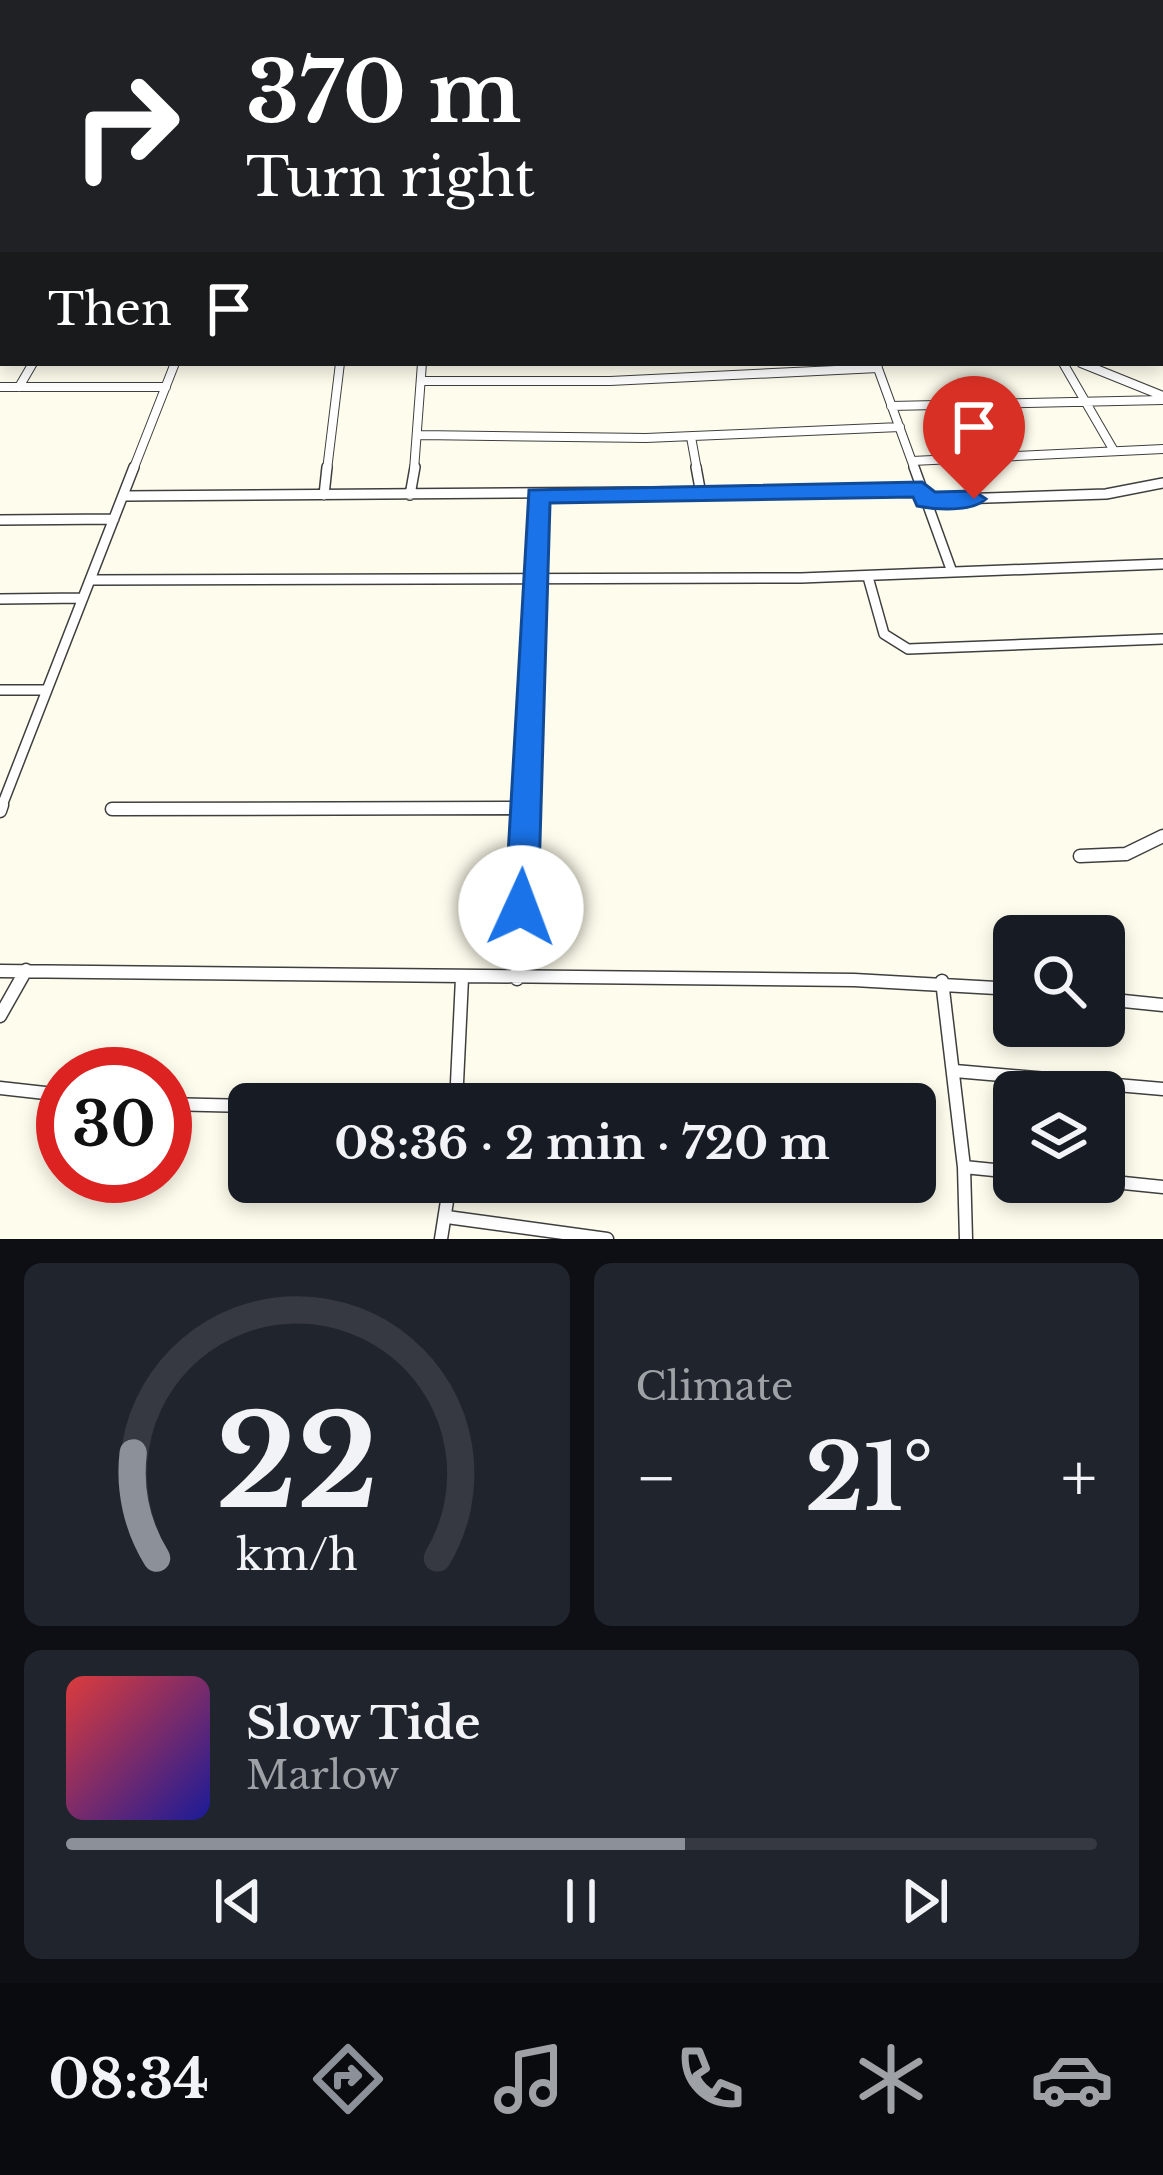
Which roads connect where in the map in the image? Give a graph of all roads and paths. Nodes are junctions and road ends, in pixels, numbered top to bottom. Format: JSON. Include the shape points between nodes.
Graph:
{"nodes":[{"id":1,"x":31,"y":366,"type":"edge"},
{"id":2,"x":174,"y":366,"type":"edge"},
{"id":3,"x":340,"y":366,"type":"edge"},
{"id":4,"x":422,"y":366,"type":"edge"},
{"id":5,"x":877,"y":366,"type":"edge"},
{"id":6,"x":1065,"y":366,"type":"edge"},
{"id":7,"x":1088,"y":366,"type":"edge"},
{"id":8,"x":423,"y":381,"type":"junction"},
{"id":9,"x":0,"y":387,"type":"edge"},
{"id":10,"x":20,"y":387,"type":"junction"},
{"id":11,"x":166,"y":387,"type":"junction"},
{"id":12,"x":1163,"y":398,"type":"edge"},
{"id":13,"x":1086,"y":400,"type":"junction"},
{"id":14,"x":891,"y":406,"type":"junction"},
{"id":15,"x":900,"y":428,"type":"junction"},
{"id":16,"x":420,"y":435,"type":"junction"},
{"id":17,"x":691,"y":437,"type":"junction"},
{"id":18,"x":1163,"y":449,"type":"edge"},
{"id":19,"x":1114,"y":451,"type":"junction"},
{"id":20,"x":912,"y":461,"type":"junction"},
{"id":21,"x":1163,"y":482,"type":"edge"},
{"id":22,"x":700,"y":494,"type":"junction"},
{"id":23,"x":324,"y":495,"type":"junction"},
{"id":24,"x":410,"y":495,"type":"junction"},
{"id":25,"x":538,"y":495,"type":"junction"},
{"id":26,"x":924,"y":495,"type":"junction"},
{"id":27,"x":124,"y":496,"type":"junction"},
{"id":28,"x":115,"y":519,"type":"junction"},
{"id":29,"x":0,"y":520,"type":"edge"},
{"id":30,"x":1163,"y":563,"type":"edge"},
{"id":31,"x":952,"y":572,"type":"junction"},
{"id":32,"x":868,"y":577,"type":"junction"},
{"id":33,"x":536,"y":579,"type":"junction"},
{"id":34,"x":92,"y":580,"type":"junction"},
{"id":35,"x":83,"y":598,"type":"junction"},
{"id":36,"x":0,"y":599,"type":"edge"},
{"id":37,"x":1163,"y":639,"type":"edge"},
{"id":38,"x":0,"y":690,"type":"edge"},
{"id":39,"x":44,"y":690,"type":"junction"},
{"id":40,"x":524,"y":808,"type":"junction"},
{"id":41,"x":112,"y":809,"type":"dead end"},
{"id":42,"x":0,"y":811,"type":"edge"},
{"id":43,"x":1163,"y":836,"type":"edge"},
{"id":44,"x":1080,"y":856,"type":"dead end"},
{"id":45,"x":26,"y":970,"type":"junction"},
{"id":46,"x":0,"y":971,"type":"edge"},
{"id":47,"x":462,"y":978,"type":"junction"},
{"id":48,"x":517,"y":979,"type":"junction"},
{"id":49,"x":942,"y":981,"type":"junction"},
{"id":50,"x":993,"y":987,"type":"edge"},
{"id":51,"x":1125,"y":1001,"type":"edge"},
{"id":52,"x":1163,"y":1005,"type":"edge"},
{"id":53,"x":0,"y":1016,"type":"edge"},
{"id":54,"x":955,"y":1071,"type":"junction"},
{"id":55,"x":457,"y":1083,"type":"edge"},
{"id":56,"x":0,"y":1088,"type":"edge"},
{"id":57,"x":1163,"y":1089,"type":"edge"},
{"id":58,"x":36,"y":1092,"type":"edge"},
{"id":59,"x":192,"y":1105,"type":"edge"},
{"id":60,"x":228,"y":1106,"type":"edge"},
{"id":61,"x":964,"y":1168,"type":"junction"},
{"id":62,"x":993,"y":1170,"type":"edge"},
{"id":63,"x":1125,"y":1183,"type":"edge"},
{"id":64,"x":1163,"y":1187,"type":"edge"},
{"id":65,"x":448,"y":1203,"type":"edge"},
{"id":66,"x":447,"y":1217,"type":"junction"},
{"id":67,"x":518,"y":1233,"type":"edge"},
{"id":68,"x":441,"y":1239,"type":"edge"},
{"id":69,"x":607,"y":1239,"type":"edge"},
{"id":70,"x":966,"y":1239,"type":"edge"}],
"edges":[{"from":1,"to":10,"type":"street"},
{"from":2,"to":11,"type":"street"},
{"from":3,"to":23,"type":"street"},
{"from":4,"to":8,"type":"street"},
{"from":5,"to":8,"type":"street","via":[[610,381]]},
{"from":5,"to":14,"type":"street"},
{"from":6,"to":13,"type":"street"},
{"from":7,"to":12,"type":"street"},
{"from":8,"to":16,"type":"street"},
{"from":9,"to":10,"type":"street"},
{"from":10,"to":11,"type":"street"},
{"from":11,"to":27,"type":"street"},
{"from":12,"to":13,"type":"street"},
{"from":13,"to":14,"type":"street"},
{"from":13,"to":19,"type":"street"},
{"from":14,"to":15,"type":"street"},
{"from":15,"to":17,"type":"street"},
{"from":15,"to":20,"type":"street"},
{"from":16,"to":17,"type":"street"},
{"from":16,"to":24,"type":"street"},
{"from":17,"to":22,"type":"street"},
{"from":18,"to":19,"type":"street"},
{"from":19,"to":20,"type":"street"},
{"from":20,"to":26,"type":"street"},
{"from":21,"to":26,"type":"street","via":[[1122,493]]},
{"from":22,"to":25,"type":"street"},
{"from":22,"to":26,"type":"street"},
{"from":23,"to":24,"type":"street"},
{"from":23,"to":27,"type":"street"},
{"from":24,"to":25,"type":"street"},
{"from":25,"to":33,"type":"street"},
{"from":26,"to":31,"type":"street"},
{"from":27,"to":28,"type":"street"},
{"from":28,"to":29,"type":"street"},
{"from":28,"to":34,"type":"street"},
{"from":30,"to":31,"type":"street"},
{"from":31,"to":32,"type":"street"},
{"from":32,"to":33,"type":"street"},
{"from":32,"to":37,"type":"street","via":[[884,634],[908,649]]},
{"from":33,"to":34,"type":"street"},
{"from":33,"to":40,"type":"street"},
{"from":34,"to":35,"type":"street"},
{"from":35,"to":36,"type":"street"},
{"from":35,"to":39,"type":"street"},
{"from":38,"to":39,"type":"street"},
{"from":39,"to":42,"type":"street"},
{"from":40,"to":41,"type":"street"},
{"from":40,"to":48,"type":"street"},
{"from":43,"to":44,"type":"street","via":[[1126,854]]},
{"from":45,"to":46,"type":"street"},
{"from":45,"to":47,"type":"street"},
{"from":45,"to":53,"type":"street"},
{"from":47,"to":48,"type":"street"},
{"from":47,"to":55,"type":"street"},
{"from":48,"to":49,"type":"street"},
{"from":49,"to":50,"type":"street"},
{"from":49,"to":54,"type":"street"},
{"from":51,"to":52,"type":"street"},
{"from":54,"to":57,"type":"street"},
{"from":54,"to":61,"type":"street"},
{"from":56,"to":58,"type":"street"},
{"from":59,"to":60,"type":"street"},
{"from":61,"to":62,"type":"street"},
{"from":61,"to":70,"type":"street"},
{"from":63,"to":64,"type":"street"},
{"from":65,"to":66,"type":"street"},
{"from":66,"to":67,"type":"street"},
{"from":66,"to":68,"type":"street"},
{"from":67,"to":69,"type":"street"}]}
